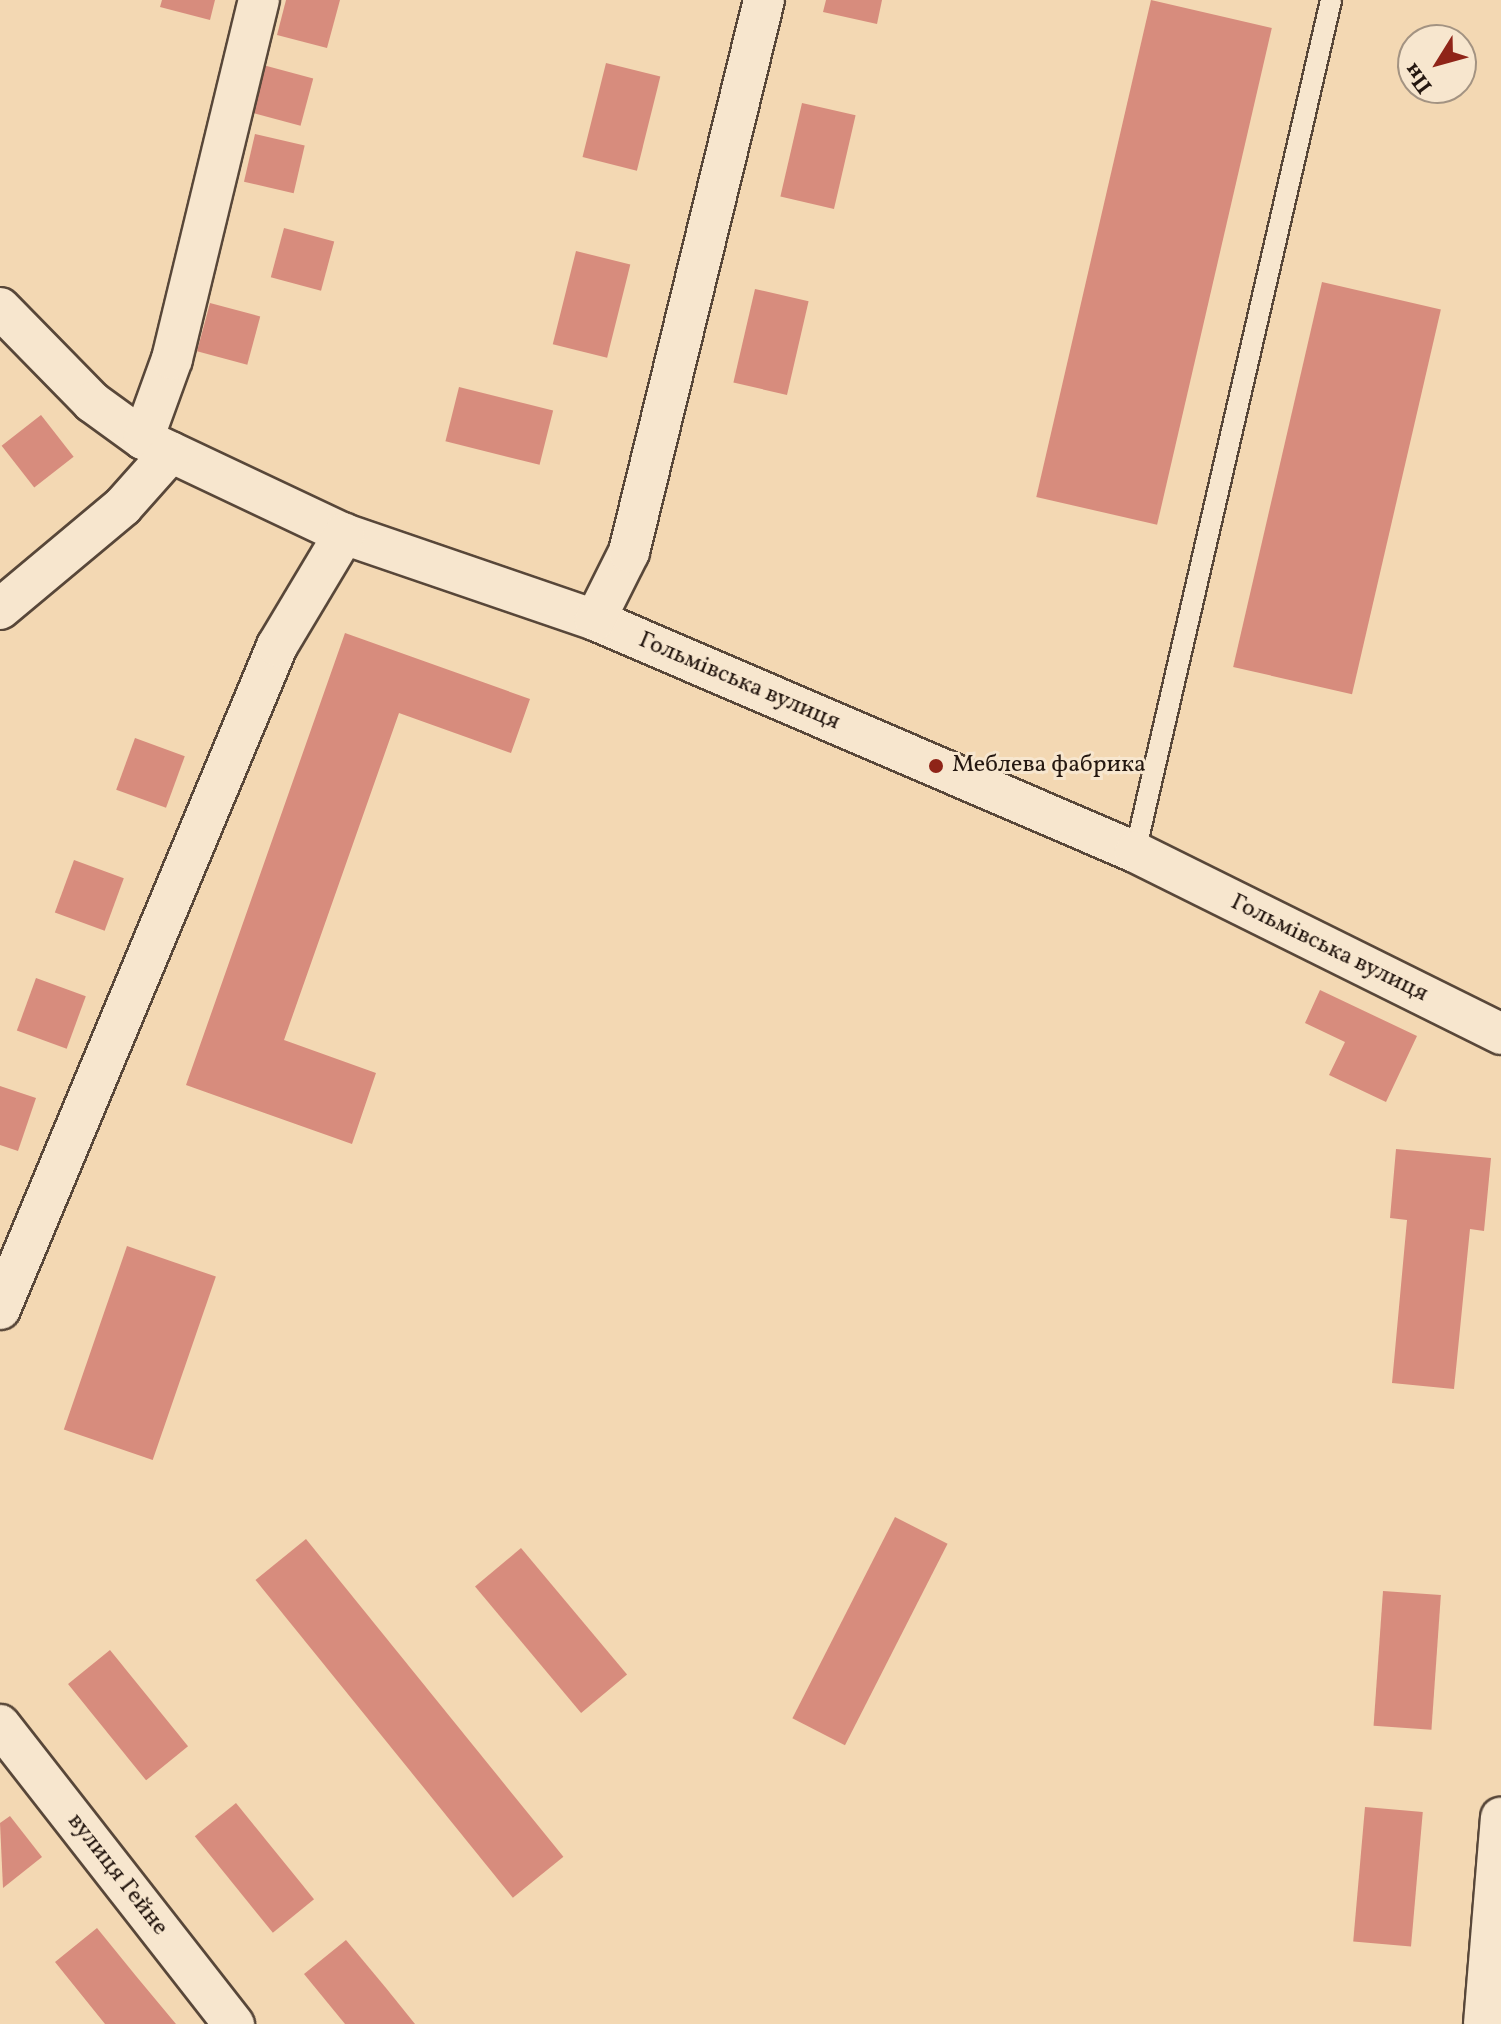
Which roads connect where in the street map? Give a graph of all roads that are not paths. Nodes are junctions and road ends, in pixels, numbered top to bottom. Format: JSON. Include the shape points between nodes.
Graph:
{"nodes":[{"id":1,"x":259,"y":0,"type":"edge"},
{"id":2,"x":764,"y":0,"type":"edge"},
{"id":3,"x":1331,"y":0,"type":"edge"},
{"id":4,"x":0,"y":308,"type":"edge"},
{"id":5,"x":157,"y":445,"type":"junction"},
{"id":6,"x":344,"y":534,"type":"junction"},
{"id":7,"x":0,"y":609,"type":"edge"},
{"id":8,"x":595,"y":620,"type":"junction"},
{"id":9,"x":1135,"y":852,"type":"junction"},
{"id":10,"x":1501,"y":1034,"type":"edge"},
{"id":11,"x":0,"y":1309,"type":"edge"},
{"id":12,"x":0,"y":1725,"type":"edge"},
{"id":13,"x":1501,"y":1818,"type":"edge"},
{"id":14,"x":234,"y":2024,"type":"edge"},
{"id":15,"x":1484,"y":2024,"type":"edge"}],
"edges":[{"from":1,"to":5,"type":"street","via":[[172,359]]},
{"from":2,"to":8,"type":"street","via":[[629,552]]},
{"from":3,"to":9,"type":"lane"},
{"from":4,"to":5,"type":"street","name":"Гольмівська вулиця","via":[[81,392]]},
{"from":5,"to":6,"type":"street","name":"Гольмівська вулиця"},
{"from":5,"to":7,"type":"street","via":[[123,506]]},
{"from":6,"to":8,"type":"street","name":"Гольмівська вулиця"},
{"from":6,"to":11,"type":"street","via":[[277,646]]},
{"from":8,"to":9,"type":"street","name":"Гольмівська вулиця"},
{"from":9,"to":10,"type":"street","name":"Гольмівська вулиця"},
{"from":12,"to":14,"type":"street","name":"вулиця Гейне"},
{"from":13,"to":15,"type":"street"}]}
